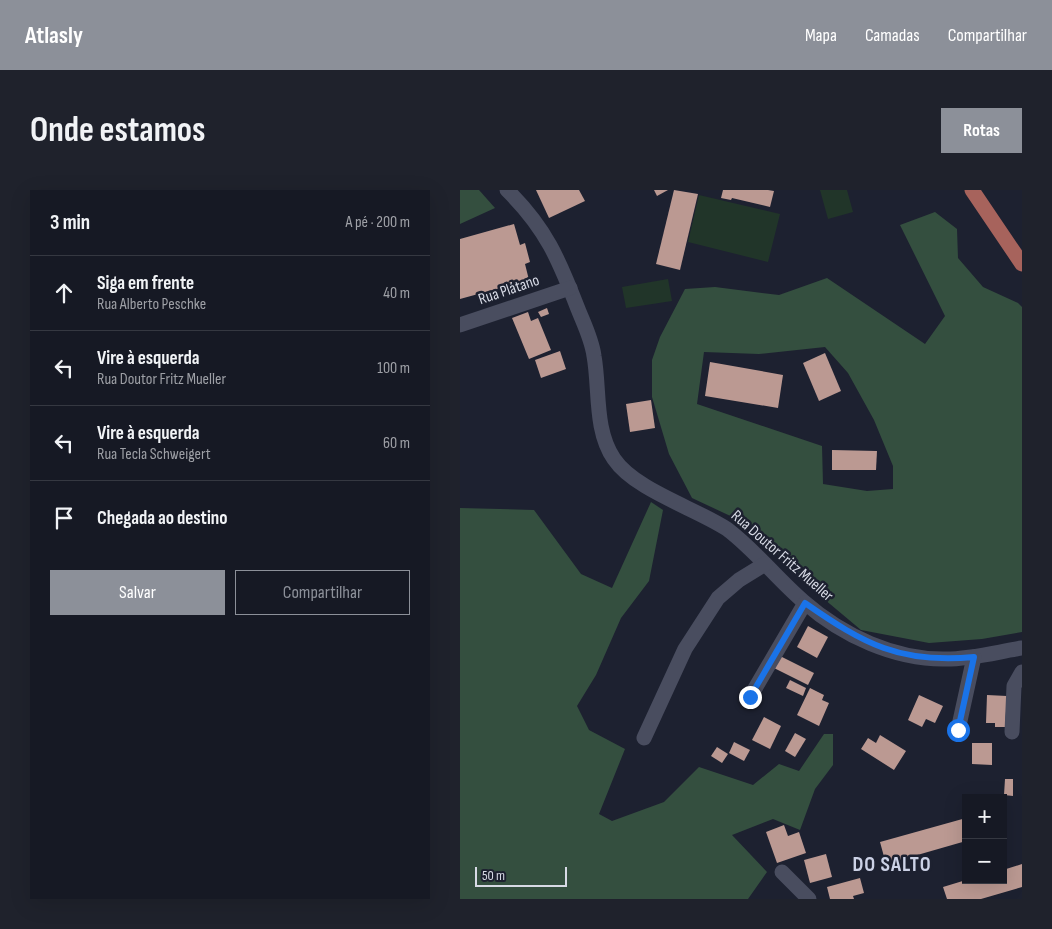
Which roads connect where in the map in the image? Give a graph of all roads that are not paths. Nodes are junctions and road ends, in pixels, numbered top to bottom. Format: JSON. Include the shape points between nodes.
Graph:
{"nodes":[{"id":1,"x":507,"y":190,"type":"edge"},
{"id":2,"x":972,"y":190,"type":"edge"},
{"id":3,"x":1022,"y":264,"type":"edge"},
{"id":4,"x":570,"y":288,"type":"junction"},
{"id":5,"x":460,"y":325,"type":"edge"},
{"id":6,"x":765,"y":564,"type":"junction"},
{"id":7,"x":805,"y":603,"type":"junction"},
{"id":8,"x":1022,"y":648,"type":"edge"},
{"id":9,"x":974,"y":657,"type":"junction"},
{"id":10,"x":1022,"y":672,"type":"edge"},
{"id":11,"x":750,"y":697,"type":"dead end"},
{"id":12,"x":958,"y":730,"type":"dead end"},
{"id":13,"x":1012,"y":732,"type":"dead end"},
{"id":14,"x":644,"y":738,"type":"dead end"},
{"id":15,"x":782,"y":872,"type":"dead end"},
{"id":16,"x":809,"y":899,"type":"edge"}],
"edges":[{"from":1,"to":4,"type":"street","name":"Rua Doutor Fritz Mueller","via":[[542,229]]},
{"from":2,"to":3,"type":"main road"},
{"from":4,"to":5,"type":"street","name":"Rua Plátano"},
{"from":4,"to":6,"type":"street","name":"Rua Doutor Fritz Mueller","via":[[594,354],[600,419],[614,459],[635,478],[727,529]]},
{"from":6,"to":7,"type":"street","name":"Rua Doutor Fritz Mueller"},
{"from":6,"to":14,"type":"street","via":[[718,598],[685,649]]},
{"from":7,"to":9,"type":"street","name":"Rua Doutor Fritz Mueller","via":[[852,635],[884,649],[923,658]]},
{"from":7,"to":11,"type":"street"},
{"from":8,"to":9,"type":"street","name":"Rua Doutor Fritz Mueller"},
{"from":9,"to":12,"type":"street"},
{"from":10,"to":13,"type":"street","via":[[1014,686]]},
{"from":15,"to":16,"type":"street"}]}
